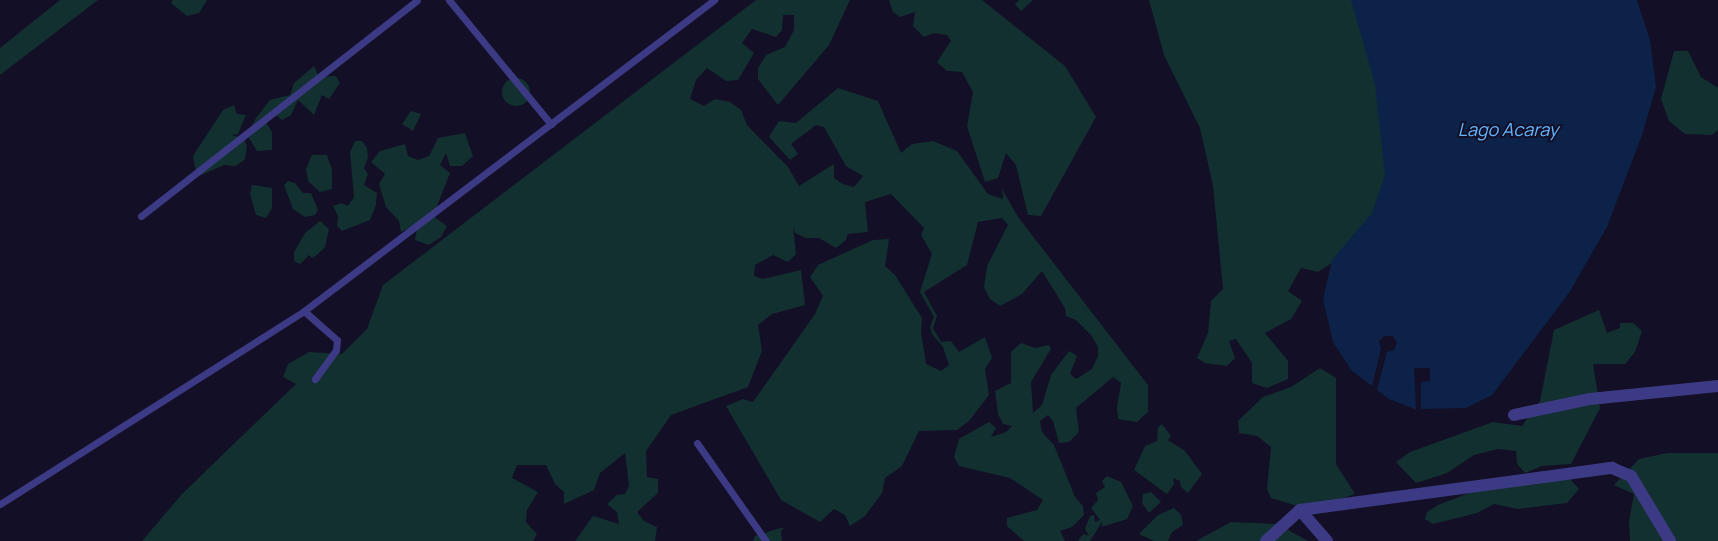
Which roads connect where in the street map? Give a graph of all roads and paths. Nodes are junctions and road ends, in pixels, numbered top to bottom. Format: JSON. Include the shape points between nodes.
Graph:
{"nodes":[{"id":1,"x":417,"y":0,"type":"edge"},
{"id":2,"x":449,"y":0,"type":"edge"},
{"id":3,"x":714,"y":0,"type":"edge"},
{"id":4,"x":551,"y":124,"type":"junction"},
{"id":5,"x":141,"y":216,"type":"dead end"},
{"id":6,"x":304,"y":311,"type":"junction"},
{"id":7,"x":314,"y":379,"type":"dead end"},
{"id":8,"x":1718,"y":386,"type":"edge"},
{"id":9,"x":1514,"y":415,"type":"dead end"},
{"id":10,"x":697,"y":443,"type":"dead end"},
{"id":11,"x":0,"y":504,"type":"edge"},
{"id":12,"x":1300,"y":510,"type":"junction"},
{"id":13,"x":766,"y":541,"type":"edge"},
{"id":14,"x":1266,"y":541,"type":"edge"},
{"id":15,"x":1327,"y":541,"type":"edge"},
{"id":16,"x":1670,"y":541,"type":"edge"}],
"edges":[{"from":1,"to":5,"type":"lane"},
{"from":2,"to":4,"type":"lane"},
{"from":3,"to":4,"type":"lane"},
{"from":4,"to":6,"type":"lane"},
{"from":6,"to":7,"type":"lane","via":[[337,340],[336,350]]},
{"from":6,"to":11,"type":"lane"},
{"from":8,"to":9,"type":"street","via":[[1590,399]]},
{"from":10,"to":13,"type":"lane"},
{"from":12,"to":14,"type":"street"},
{"from":12,"to":15,"type":"street"},
{"from":12,"to":16,"type":"street","via":[[1612,468],[1631,476]]}]}
